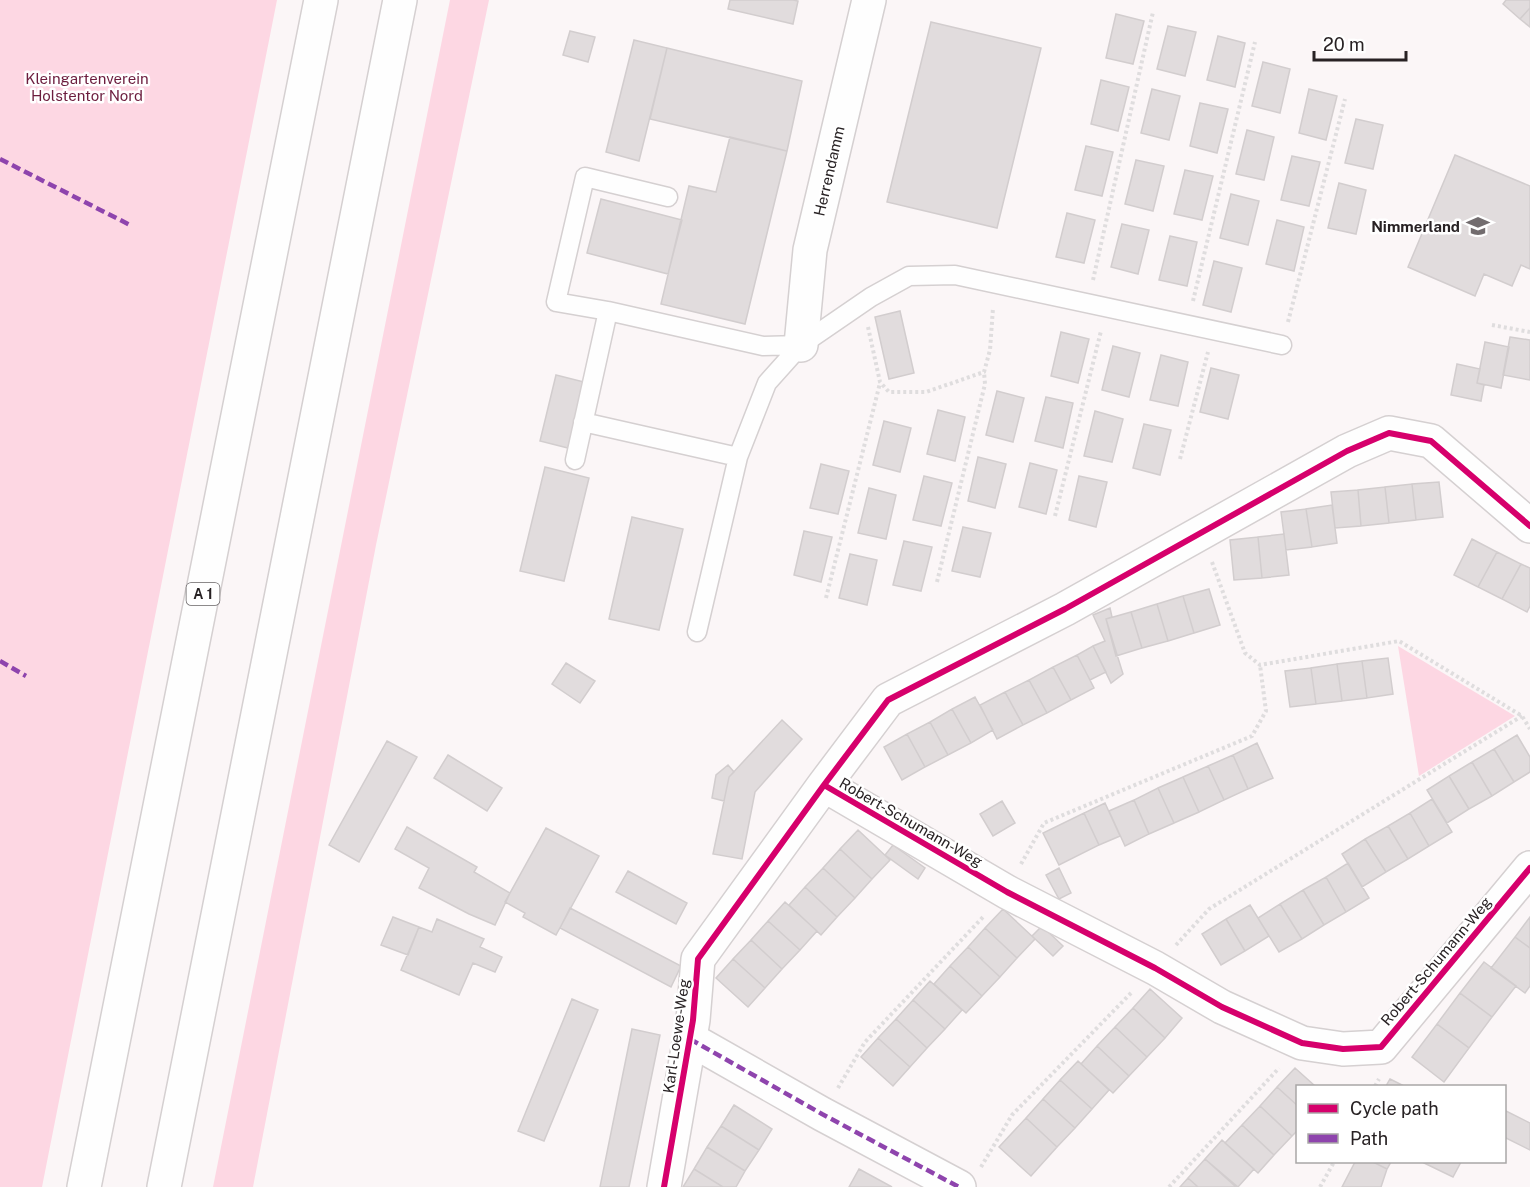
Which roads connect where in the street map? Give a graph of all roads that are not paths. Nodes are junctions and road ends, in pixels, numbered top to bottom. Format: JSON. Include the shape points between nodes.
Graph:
{"nodes":[{"id":1,"x":321,"y":0,"type":"edge"},
{"id":2,"x":400,"y":0,"type":"edge"},
{"id":3,"x":869,"y":0,"type":"edge"},
{"id":4,"x":668,"y":197,"type":"dead end"},
{"id":5,"x":608,"y":311,"type":"junction"},
{"id":6,"x":801,"y":345,"type":"junction"},
{"id":7,"x":1282,"y":345,"type":"road end"},
{"id":8,"x":584,"y":422,"type":"junction"},
{"id":9,"x":738,"y":457,"type":"junction"},
{"id":10,"x":575,"y":460,"type":"dead end"},
{"id":11,"x":1530,"y":526,"type":"edge"},
{"id":12,"x":697,"y":632,"type":"dead end"},
{"id":13,"x":824,"y":785,"type":"junction"},
{"id":14,"x":1530,"y":868,"type":"edge"},
{"id":15,"x":690,"y":1039,"type":"junction"},
{"id":16,"x":968,"y":1182,"type":"edge"},
{"id":17,"x":84,"y":1187,"type":"edge"},
{"id":18,"x":164,"y":1187,"type":"edge"},
{"id":19,"x":664,"y":1187,"type":"edge"}],
"edges":[{"from":1,"to":17,"type":"main road","number":"A 1"},
{"from":2,"to":18,"type":"main road"},
{"from":3,"to":6,"type":"main road","name":"Herrendamm","via":[[810,250]]},
{"from":4,"to":5,"type":"lane","via":[[585,177],[556,302]]},
{"from":5,"to":6,"type":"lane","via":[[763,346]]},
{"from":5,"to":8,"type":"lane"},
{"from":6,"to":7,"type":"lane","via":[[909,276],[955,275]]},
{"from":6,"to":9,"type":"lane","via":[[767,383]]},
{"from":8,"to":9,"type":"lane"},
{"from":8,"to":10,"type":"lane"},
{"from":9,"to":12,"type":"lane"},
{"from":11,"to":13,"type":"main road","name":"Robert-Schumann-Weg","via":[[1431,441],[1389,433],[1347,451],[1065,609],[888,700]]},
{"from":13,"to":14,"type":"main road","name":"Robert-Schumann-Weg","via":[[1007,892],[1222,1007],[1302,1043],[1342,1048],[1381,1047]]},
{"from":13,"to":15,"type":"main road","name":"Karl-Loewe-Weg","via":[[698,959]]},
{"from":15,"to":16,"type":"main road","name":"Karl-Loewe-Weg","via":[[822,1114]]},
{"from":15,"to":19,"type":"main road","name":"Karl-Loewe-Weg"}]}
